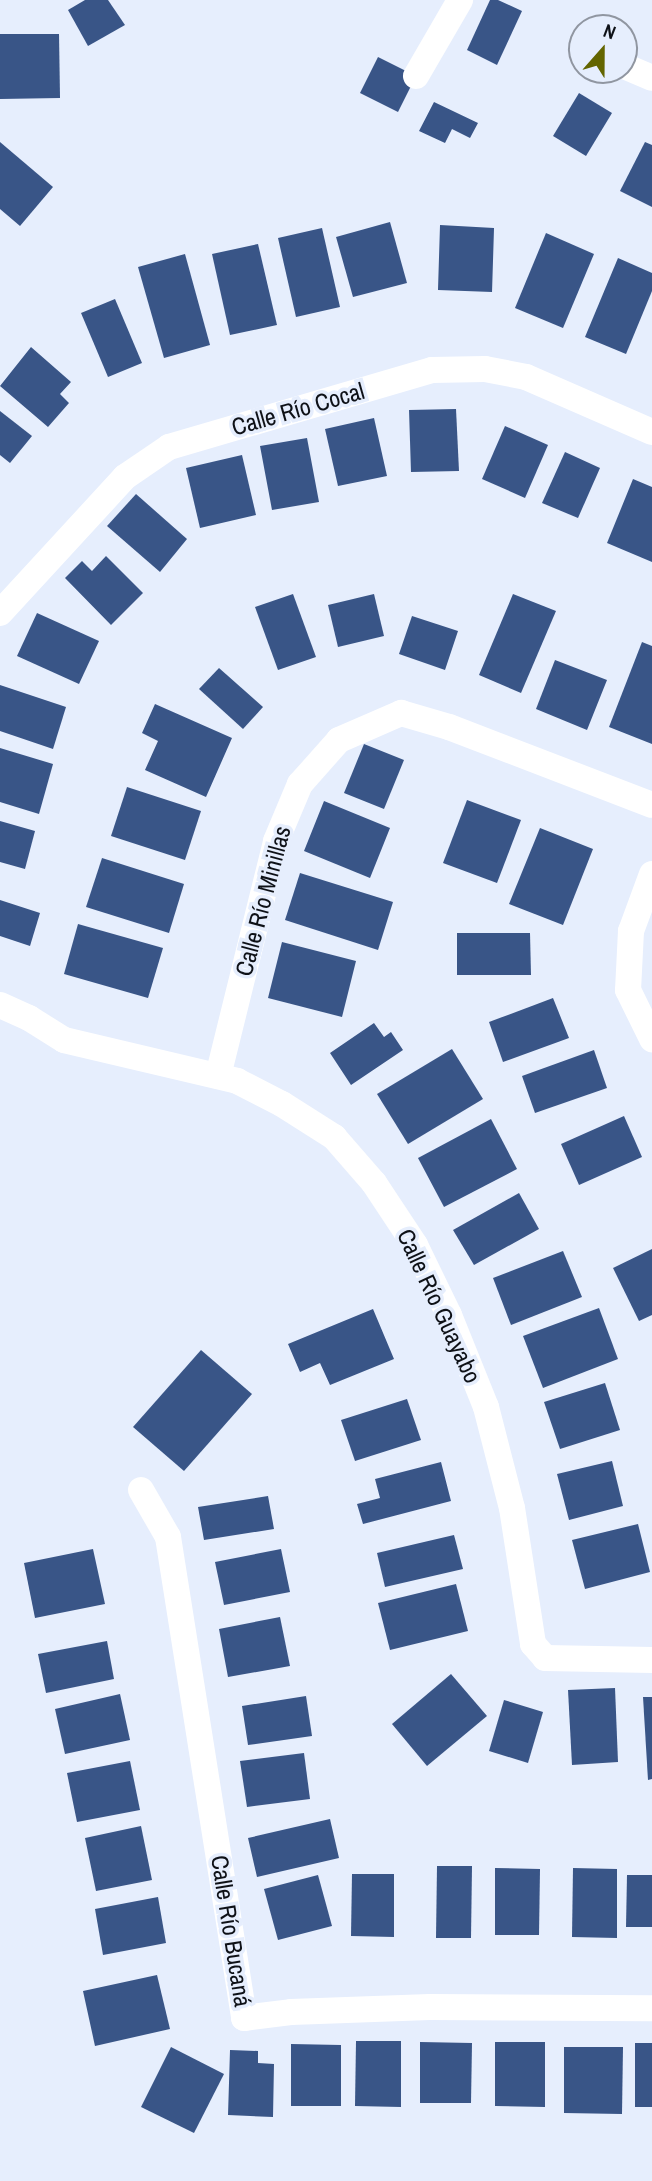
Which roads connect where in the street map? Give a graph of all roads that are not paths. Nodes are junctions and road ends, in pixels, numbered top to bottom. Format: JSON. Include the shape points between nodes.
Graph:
{"nodes":[{"id":1,"x":460,"y":0,"type":"edge"},
{"id":2,"x":416,"y":76,"type":"dead end"},
{"id":3,"x":652,"y":432,"type":"edge"},
{"id":4,"x":0,"y":614,"type":"edge"},
{"id":5,"x":652,"y":805,"type":"edge"},
{"id":6,"x":652,"y":874,"type":"edge"},
{"id":7,"x":0,"y":1005,"type":"edge"},
{"id":8,"x":652,"y":1039,"type":"edge"},
{"id":9,"x":218,"y":1076,"type":"junction"},
{"id":10,"x":141,"y":1490,"type":"dead end"},
{"id":11,"x":652,"y":1660,"type":"edge"},
{"id":12,"x":652,"y":2008,"type":"edge"}],
"edges":[{"from":1,"to":2,"type":"street"},
{"from":3,"to":4,"type":"street","name":"Calle Río Cocal","via":[[526,377],[485,369],[432,370],[169,447],[125,477]]},
{"from":5,"to":9,"type":"street","name":"Calle Río Minillas","via":[[401,713],[340,740],[300,784],[276,841]]},
{"from":6,"to":8,"type":"street","via":[[631,931],[628,990]]},
{"from":7,"to":9,"type":"street","name":"Calle Río Guayabo","via":[[64,1040]]},
{"from":9,"to":11,"type":"street","name":"Calle Río Guayabo","via":[[282,1104],[334,1137],[374,1182],[415,1245],[486,1407],[512,1508],[533,1644],[545,1658]]},
{"from":10,"to":12,"type":"street","name":"Calle Río Bucaná","via":[[168,1537],[244,2018],[430,2007]]}]}
